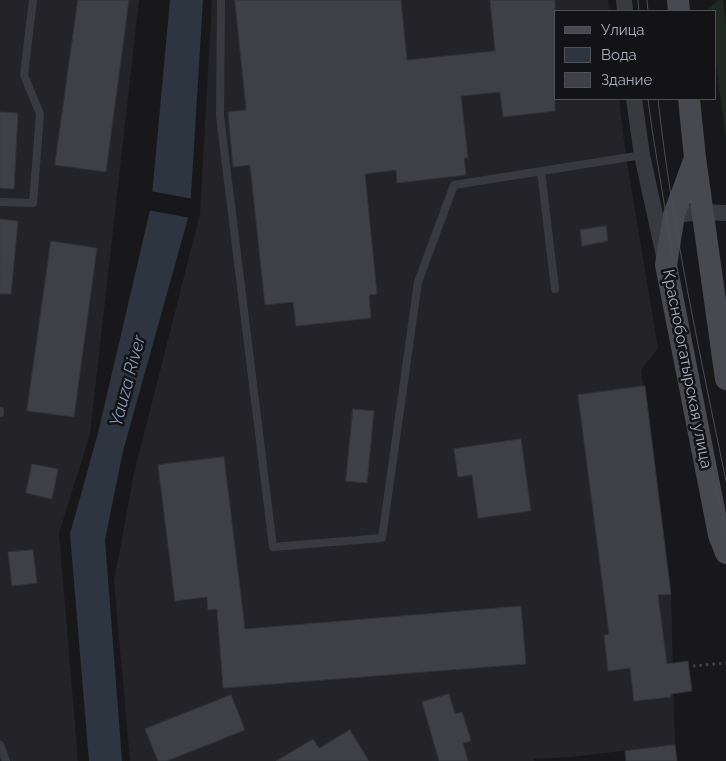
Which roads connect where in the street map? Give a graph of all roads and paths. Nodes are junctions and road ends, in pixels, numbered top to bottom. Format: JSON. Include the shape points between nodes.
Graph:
{"nodes":[{"id":1,"x":33,"y":0,"type":"edge"},
{"id":2,"x":221,"y":0,"type":"edge"},
{"id":3,"x":634,"y":100,"type":"edge"},
{"id":4,"x":689,"y":100,"type":"edge"},
{"id":5,"x":642,"y":155,"type":"junction"},
{"id":6,"x":695,"y":158,"type":"junction"},
{"id":7,"x":541,"y":171,"type":"junction"},
{"id":8,"x":0,"y":202,"type":"edge"},
{"id":9,"x":702,"y":212,"type":"junction"},
{"id":10,"x":726,"y":213,"type":"edge"},
{"id":11,"x":674,"y":215,"type":"junction"},
{"id":12,"x":666,"y":265,"type":"junction"},
{"id":13,"x":555,"y":289,"type":"dead end"},
{"id":14,"x":726,"y":379,"type":"edge"},
{"id":15,"x":726,"y":553,"type":"edge"},
{"id":16,"x":726,"y":663,"type":"edge"},
{"id":17,"x":693,"y":666,"type":"dead end"},
{"id":18,"x":0,"y":745,"type":"edge"},
{"id":19,"x":6,"y":761,"type":"edge"}],
"edges":[{"from":1,"to":8,"type":"lane","via":[[24,75],[40,114],[34,203]]},
{"from":2,"to":7,"type":"lane","via":[[220,116],[273,547],[382,538],[418,282],[454,185]]},
{"from":3,"to":5,"type":"street"},
{"from":4,"to":6,"type":"main road","name":"Краснобогатырская улица"},
{"from":5,"to":7,"type":"lane"},
{"from":5,"to":12,"type":"street"},
{"from":6,"to":9,"type":"main road","name":"Краснобогатырская улица"},
{"from":6,"to":11,"type":"main road","name":"Краснобогатырская улица"},
{"from":7,"to":13,"type":"lane"},
{"from":9,"to":10,"type":"street"},
{"from":9,"to":11,"type":"street"},
{"from":9,"to":14,"type":"main road","name":"Краснобогатырская улица"},
{"from":11,"to":12,"type":"main road","name":"Краснобогатырская улица"},
{"from":12,"to":15,"type":"main road","name":"Краснобогатырская улица","via":[[719,535]]},
{"from":16,"to":17,"type":"path"},
{"from":18,"to":19,"type":"lane"}]}
